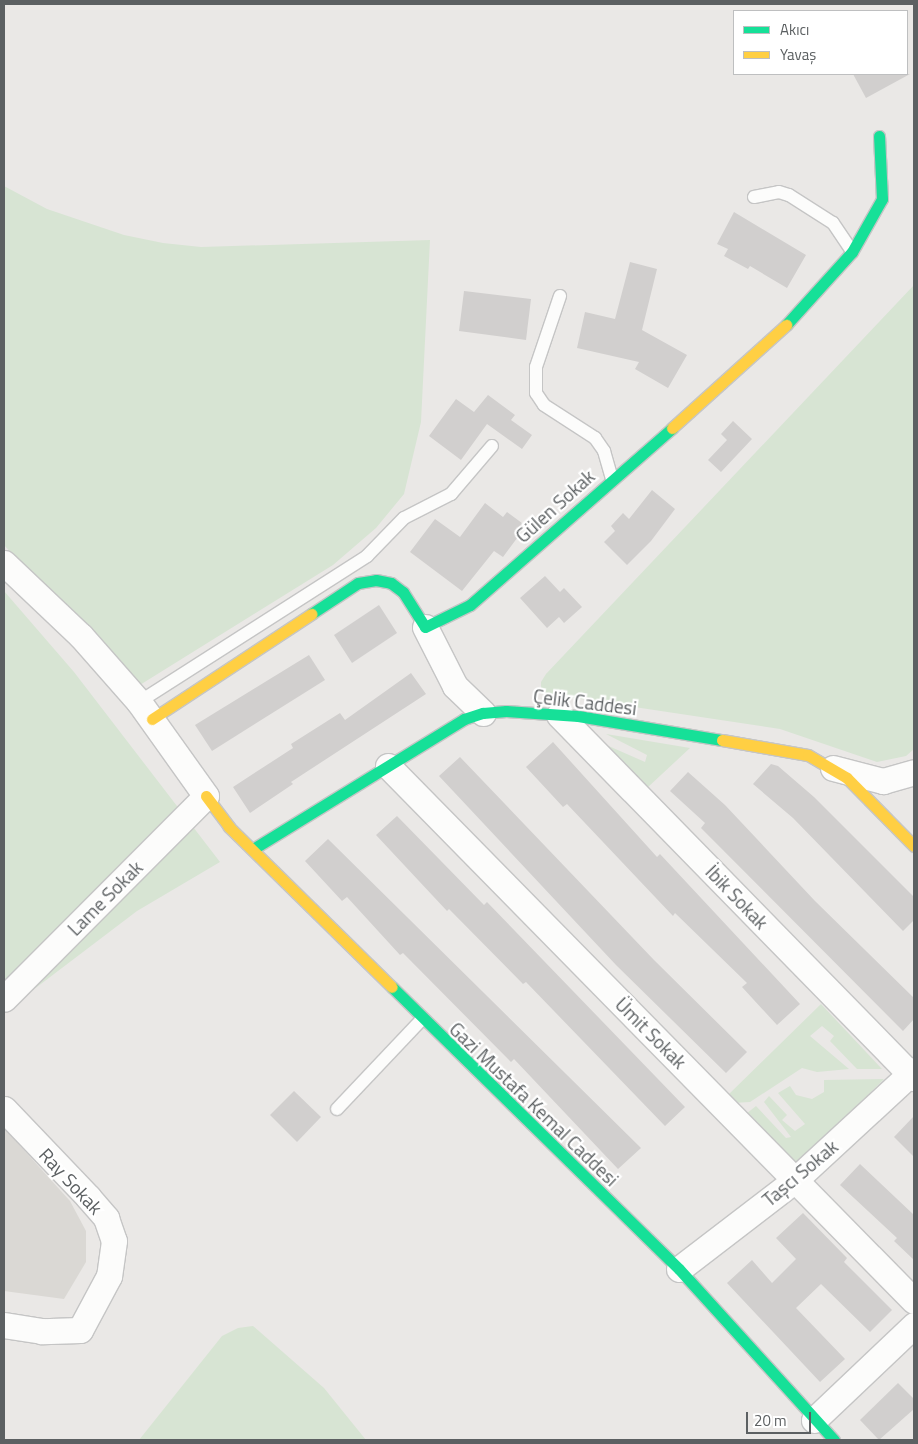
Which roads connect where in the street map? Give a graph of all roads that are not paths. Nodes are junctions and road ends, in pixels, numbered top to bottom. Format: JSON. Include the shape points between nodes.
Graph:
{"nodes":[{"id":1,"x":879,"y":136,"type":"dead end"},
{"id":2,"x":754,"y":197,"type":"dead end"},
{"id":3,"x":852,"y":252,"type":"junction"},
{"id":4,"x":560,"y":296,"type":"dead end"},
{"id":5,"x":492,"y":446,"type":"dead end"},
{"id":6,"x":612,"y":479,"type":"junction"},
{"id":7,"x":4,"y":563,"type":"edge"},
{"id":8,"x":425,"y":627,"type":"junction"},
{"id":9,"x":145,"y":710,"type":"junction"},
{"id":10,"x":483,"y":713,"type":"junction"},
{"id":11,"x":559,"y":715,"type":"junction"},
{"id":12,"x":388,"y":766,"type":"junction"},
{"id":13,"x":834,"y":768,"type":"junction"},
{"id":14,"x":914,"y":772,"type":"edge"},
{"id":15,"x":206,"y":796,"type":"junction"},
{"id":16,"x":914,"y":846,"type":"edge"},
{"id":17,"x":253,"y":849,"type":"junction"},
{"id":18,"x":4,"y":999,"type":"edge"},
{"id":19,"x":422,"y":1019,"type":"junction"},
{"id":20,"x":913,"y":1074,"type":"edge"},
{"id":21,"x":4,"y":1109,"type":"edge"},
{"id":22,"x":337,"y":1109,"type":"dead end"},
{"id":23,"x":796,"y":1180,"type":"junction"},
{"id":24,"x":679,"y":1269,"type":"junction"},
{"id":25,"x":914,"y":1301,"type":"edge"},
{"id":26,"x":4,"y":1325,"type":"edge"},
{"id":27,"x":914,"y":1325,"type":"edge"},
{"id":28,"x":814,"y":1420,"type":"junction"},
{"id":29,"x":834,"y":1440,"type":"edge"}],
"edges":[{"from":1,"to":3,"type":"street","name":"Gülen Sokak","via":[[884,168],[882,199]]},
{"from":2,"to":3,"type":"lane","via":[[779,192],[789,195],[833,223]]},
{"from":3,"to":6,"type":"street","name":"Gülen Sokak","via":[[773,339]]},
{"from":4,"to":6,"type":"lane","via":[[536,367],[536,393],[544,405],[595,438],[604,451]]},
{"from":5,"to":9,"type":"lane","via":[[451,494],[404,518],[367,556]]},
{"from":6,"to":8,"type":"street","name":"Gülen Sokak","via":[[470,605]]},
{"from":7,"to":9,"type":"street","via":[[81,636]]},
{"from":8,"to":9,"type":"street","via":[[403,592],[397,588],[376,580],[358,583]]},
{"from":8,"to":10,"type":"street","via":[[455,686]]},
{"from":9,"to":15,"type":"street"},
{"from":10,"to":11,"type":"street","name":"Çelik Caddesi"},
{"from":10,"to":12,"type":"street","name":"Çelik Caddesi","via":[[464,719]]},
{"from":11,"to":13,"type":"street","name":"Çelik Caddesi","via":[[782,749],[808,755]]},
{"from":11,"to":20,"type":"street","name":"İbik Sokak"},
{"from":12,"to":17,"type":"street","name":"Çelik Caddesi"},
{"from":12,"to":23,"type":"street","name":"Ümit Sokak"},
{"from":13,"to":14,"type":"street","via":[[883,780]]},
{"from":13,"to":16,"type":"street","name":"Çelik Caddesi"},
{"from":15,"to":17,"type":"street","name":"Gazi Mustafa Kemal Caddesi","via":[[229,827]]},
{"from":15,"to":18,"type":"street","name":"Lame Sokak"},
{"from":17,"to":19,"type":"street","name":"Gazi Mustafa Kemal Caddesi"},
{"from":19,"to":22,"type":"lane"},
{"from":19,"to":24,"type":"street","name":"Gazi Mustafa Kemal Caddesi"},
{"from":20,"to":23,"type":"street","name":"Taşcı Sokak"},
{"from":21,"to":26,"type":"street","name":"Ray Sokak","via":[[106,1218],[114,1242],[109,1276],[80,1330],[42,1332]]},
{"from":23,"to":24,"type":"street","name":"Taşcı Sokak"},
{"from":23,"to":25,"type":"street","name":"Ümit Sokak"},
{"from":24,"to":28,"type":"street","name":"Gazi Mustafa Kemal Caddesi"},
{"from":27,"to":28,"type":"street"},
{"from":28,"to":29,"type":"street","name":"Gazi Mustafa Kemal Caddesi"}]}
